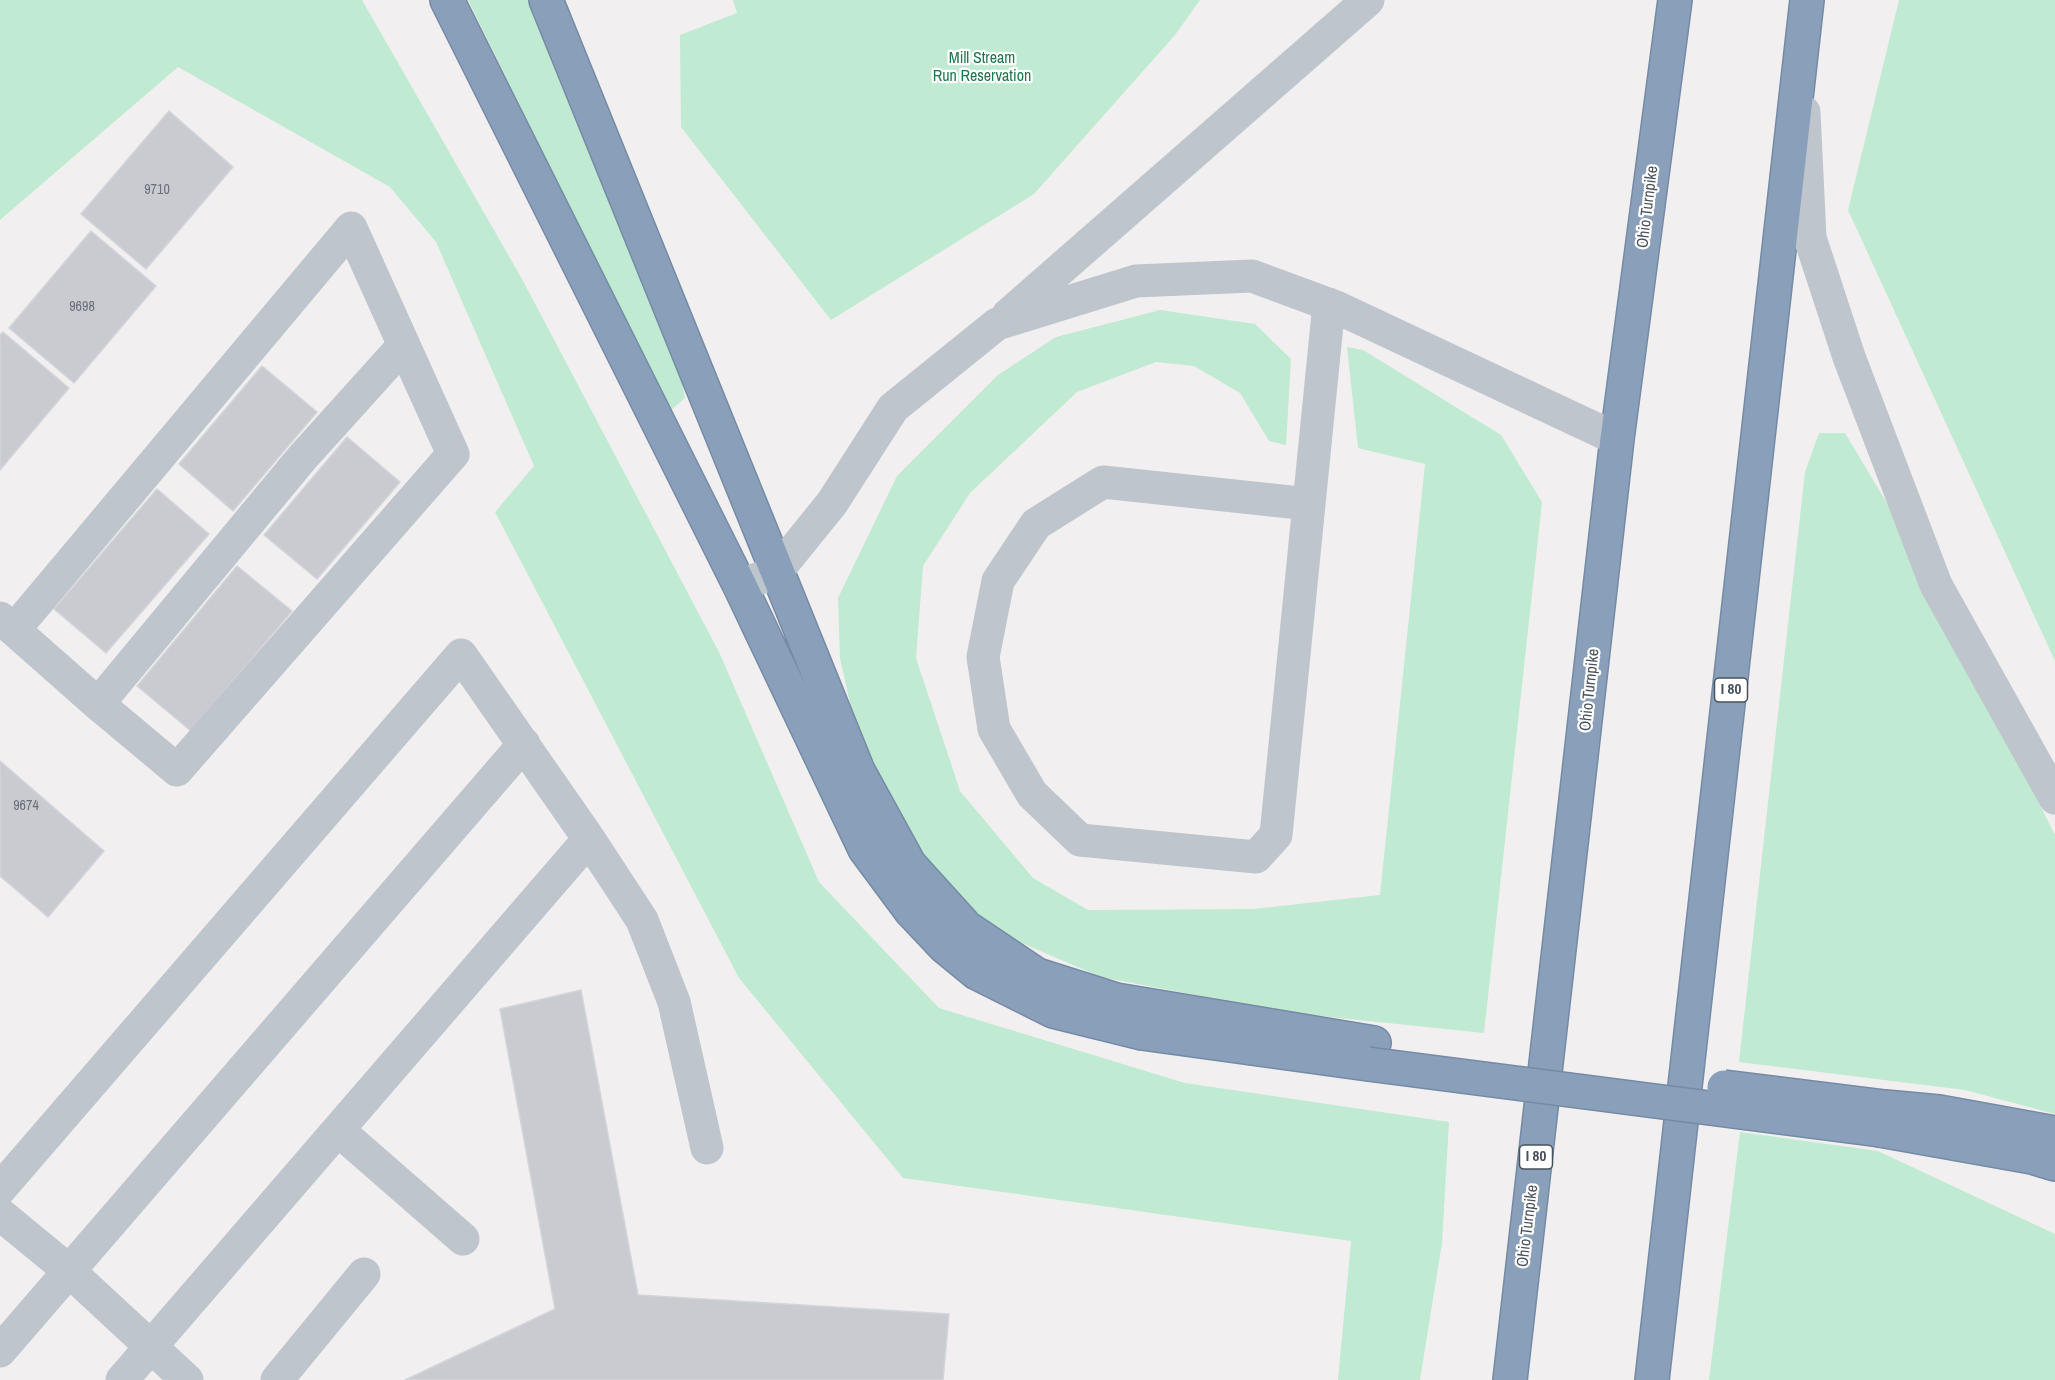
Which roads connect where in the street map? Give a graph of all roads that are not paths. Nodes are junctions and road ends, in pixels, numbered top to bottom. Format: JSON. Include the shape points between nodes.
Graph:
{"nodes":[{"id":1,"x":447,"y":0,"type":"edge"},
{"id":2,"x":546,"y":0,"type":"edge"},
{"id":3,"x":1368,"y":0,"type":"edge"},
{"id":4,"x":1675,"y":0,"type":"edge"},
{"id":5,"x":1808,"y":0,"type":"edge"},
{"id":6,"x":1800,"y":52,"type":"junction"},
{"id":7,"x":1329,"y":304,"type":"junction"},
{"id":8,"x":997,"y":324,"type":"junction"},
{"id":9,"x":404,"y":345,"type":"junction"},
{"id":10,"x":1617,"y":439,"type":"junction"},
{"id":11,"x":1309,"y":504,"type":"junction"},
{"id":12,"x":777,"y":571,"type":"junction"},
{"id":13,"x":740,"y":586,"type":"junction"},
{"id":14,"x":7,"y":624,"type":"edge"},
{"id":15,"x":98,"y":704,"type":"junction"},
{"id":16,"x":524,"y":744,"type":"junction"},
{"id":17,"x":2055,"y":798,"type":"edge"},
{"id":18,"x":589,"y":839,"type":"junction"},
{"id":19,"x":1371,"y":1053,"type":"junction"},
{"id":20,"x":1883,"y":1118,"type":"junction"},
{"id":21,"x":338,"y":1130,"type":"junction"},
{"id":22,"x":2055,"y":1133,"type":"edge"},
{"id":23,"x":707,"y":1148,"type":"dead end"},
{"id":24,"x":2055,"y":1164,"type":"edge"},
{"id":25,"x":0,"y":1189,"type":"edge"},
{"id":26,"x":0,"y":1214,"type":"edge"},
{"id":27,"x":463,"y":1239,"type":"dead end"},
{"id":28,"x":68,"y":1270,"type":"junction"},
{"id":29,"x":364,"y":1274,"type":"dead end"},
{"id":30,"x":151,"y":1346,"type":"junction"},
{"id":31,"x":0,"y":1351,"type":"edge"},
{"id":32,"x":122,"y":1380,"type":"edge"},
{"id":33,"x":187,"y":1380,"type":"edge"},
{"id":34,"x":277,"y":1380,"type":"edge"},
{"id":35,"x":1510,"y":1380,"type":"edge"},
{"id":36,"x":1652,"y":1380,"type":"edge"}],
"edges":[{"from":1,"to":13,"type":"highway"},
{"from":2,"to":12,"type":"highway"},
{"from":3,"to":8,"type":"lane"},
{"from":4,"to":10,"type":"highway","name":"Ohio Turnpike","number":"I 80"},
{"from":5,"to":6,"type":"highway","number":"I 80"},
{"from":6,"to":17,"type":"lane","via":[[1810,238],[1849,357],[1936,585]]},
{"from":6,"to":36,"type":"highway","number":"I 80"},
{"from":7,"to":8,"type":"lane","via":[[1252,276],[1136,281]]},
{"from":7,"to":10,"type":"lane"},
{"from":7,"to":11,"type":"lane"},
{"from":8,"to":12,"type":"lane","via":[[893,408],[832,503]]},
{"from":9,"to":14,"type":"lane","via":[[351,228]]},
{"from":9,"to":15,"type":"lane","via":[[302,458]]},
{"from":9,"to":15,"type":"lane","via":[[453,454],[177,771]]},
{"from":10,"to":35,"type":"highway","name":"Ohio Turnpike","number":"I 80"},
{"from":11,"to":11,"type":"lane","via":[[1276,836],[1256,857],[1080,840],[1032,794],[994,729],[983,657],[998,581],[1036,524],[1103,482]]},
{"from":12,"to":13,"type":"lane"},
{"from":12,"to":19,"type":"highway","via":[[858,771],[909,864],[967,928],[1036,975],[1116,1000]]},
{"from":13,"to":19,"type":"highway","via":[[865,849],[911,911],[977,973],[1053,1011],[1142,1033]]},
{"from":14,"to":15,"type":"lane"},
{"from":16,"to":18,"type":"lane"},
{"from":16,"to":25,"type":"lane","via":[[461,655]]},
{"from":16,"to":28,"type":"lane"},
{"from":18,"to":21,"type":"lane"},
{"from":18,"to":23,"type":"lane","via":[[642,920],[670,992]]},
{"from":19,"to":20,"type":"highway","bridge":true},
{"from":20,"to":22,"type":"highway","via":[[1939,1112]]},
{"from":20,"to":24,"type":"highway"},
{"from":21,"to":27,"type":"lane"},
{"from":21,"to":30,"type":"lane"},
{"from":26,"to":28,"type":"lane"},
{"from":28,"to":30,"type":"lane"},
{"from":28,"to":31,"type":"lane"},
{"from":29,"to":34,"type":"lane"},
{"from":30,"to":32,"type":"lane"},
{"from":30,"to":33,"type":"lane"}]}
